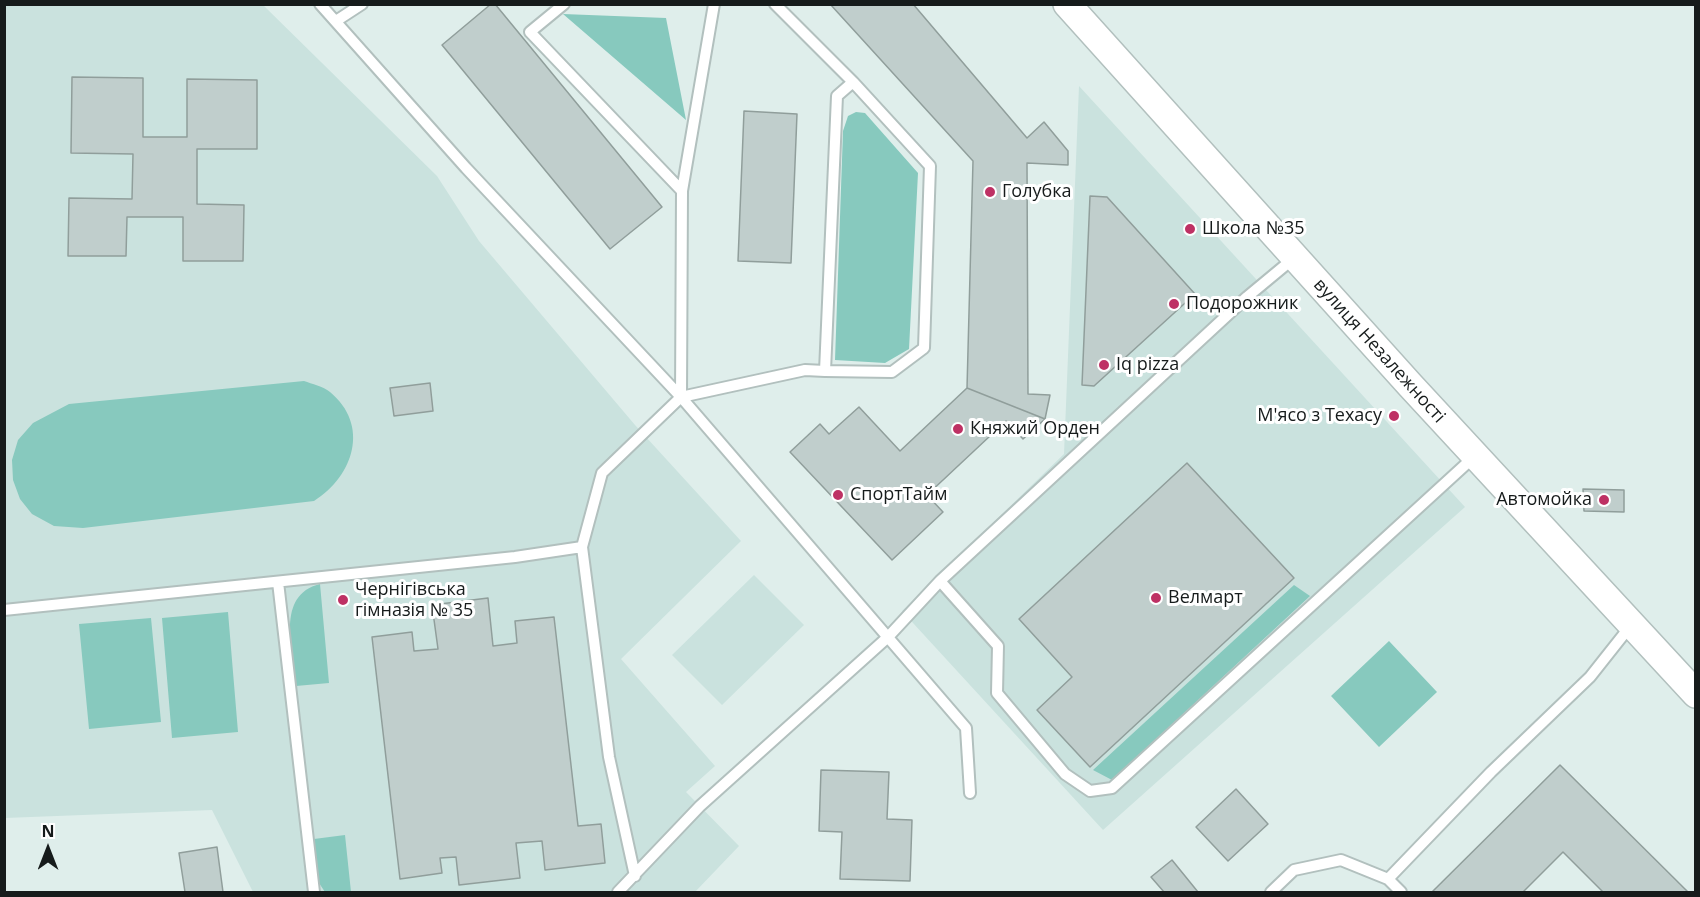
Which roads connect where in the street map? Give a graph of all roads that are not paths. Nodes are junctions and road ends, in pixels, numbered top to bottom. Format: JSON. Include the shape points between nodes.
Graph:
{"nodes":[{"id":1,"x":320,"y":4,"type":"edge"},
{"id":2,"x":362,"y":4,"type":"edge"},
{"id":3,"x":564,"y":4,"type":"edge"},
{"id":4,"x":714,"y":4,"type":"edge"},
{"id":5,"x":776,"y":4,"type":"edge"},
{"id":6,"x":1067,"y":4,"type":"edge"},
{"id":7,"x":336,"y":21,"type":"junction"},
{"id":8,"x":853,"y":82,"type":"junction"},
{"id":9,"x":682,"y":191,"type":"junction"},
{"id":10,"x":1294,"y":258,"type":"junction"},
{"id":11,"x":825,"y":371,"type":"junction"},
{"id":12,"x":681,"y":397,"type":"junction"},
{"id":13,"x":1476,"y":455,"type":"junction"},
{"id":14,"x":582,"y":547,"type":"junction"},
{"id":15,"x":940,"y":581,"type":"junction"},
{"id":16,"x":278,"y":582,"type":"junction"},
{"id":17,"x":4,"y":610,"type":"edge"},
{"id":18,"x":1632,"y":624,"type":"junction"},
{"id":19,"x":888,"y":637,"type":"junction"},
{"id":20,"x":1695,"y":694,"type":"edge"},
{"id":21,"x":970,"y":793,"type":"dead end"},
{"id":22,"x":635,"y":876,"type":"junction"},
{"id":23,"x":1388,"y":879,"type":"junction"},
{"id":24,"x":314,"y":892,"type":"edge"},
{"id":25,"x":618,"y":892,"type":"edge"},
{"id":26,"x":1271,"y":892,"type":"edge"},
{"id":27,"x":1401,"y":892,"type":"edge"}],
"edges":[{"from":1,"to":7,"type":"lane"},
{"from":2,"to":7,"type":"lane"},
{"from":3,"to":9,"type":"lane","via":[[530,32]]},
{"from":4,"to":9,"type":"lane"},
{"from":5,"to":8,"type":"lane"},
{"from":6,"to":10,"type":"street","name":"вулиця Незалежності"},
{"from":7,"to":12,"type":"lane","via":[[466,168]]},
{"from":8,"to":11,"type":"lane","via":[[837,96]]},
{"from":8,"to":11,"type":"lane","via":[[930,166],[924,348],[892,372]]},
{"from":9,"to":12,"type":"lane"},
{"from":10,"to":13,"type":"street","name":"вулиця Незалежності"},
{"from":10,"to":15,"type":"lane"},
{"from":11,"to":12,"type":"lane","via":[[805,370]]},
{"from":12,"to":14,"type":"lane","via":[[602,473]]},
{"from":12,"to":19,"type":"lane"},
{"from":13,"to":15,"type":"lane","via":[[1112,788],[1090,791],[1065,774],[997,693],[998,646]]},
{"from":13,"to":18,"type":"street","name":"вулиця Незалежності"},
{"from":14,"to":16,"type":"lane","via":[[515,558]]},
{"from":14,"to":22,"type":"lane","via":[[609,757]]},
{"from":15,"to":19,"type":"lane"},
{"from":16,"to":17,"type":"lane"},
{"from":16,"to":24,"type":"lane"},
{"from":18,"to":20,"type":"street","name":"вулиця Незалежності"},
{"from":18,"to":23,"type":"lane","via":[[1590,677]]},
{"from":19,"to":21,"type":"lane","via":[[966,728]]},
{"from":19,"to":22,"type":"lane","via":[[700,806]]},
{"from":22,"to":25,"type":"lane"},
{"from":23,"to":26,"type":"lane","via":[[1341,860],[1294,870]]},
{"from":23,"to":27,"type":"lane"}]}
